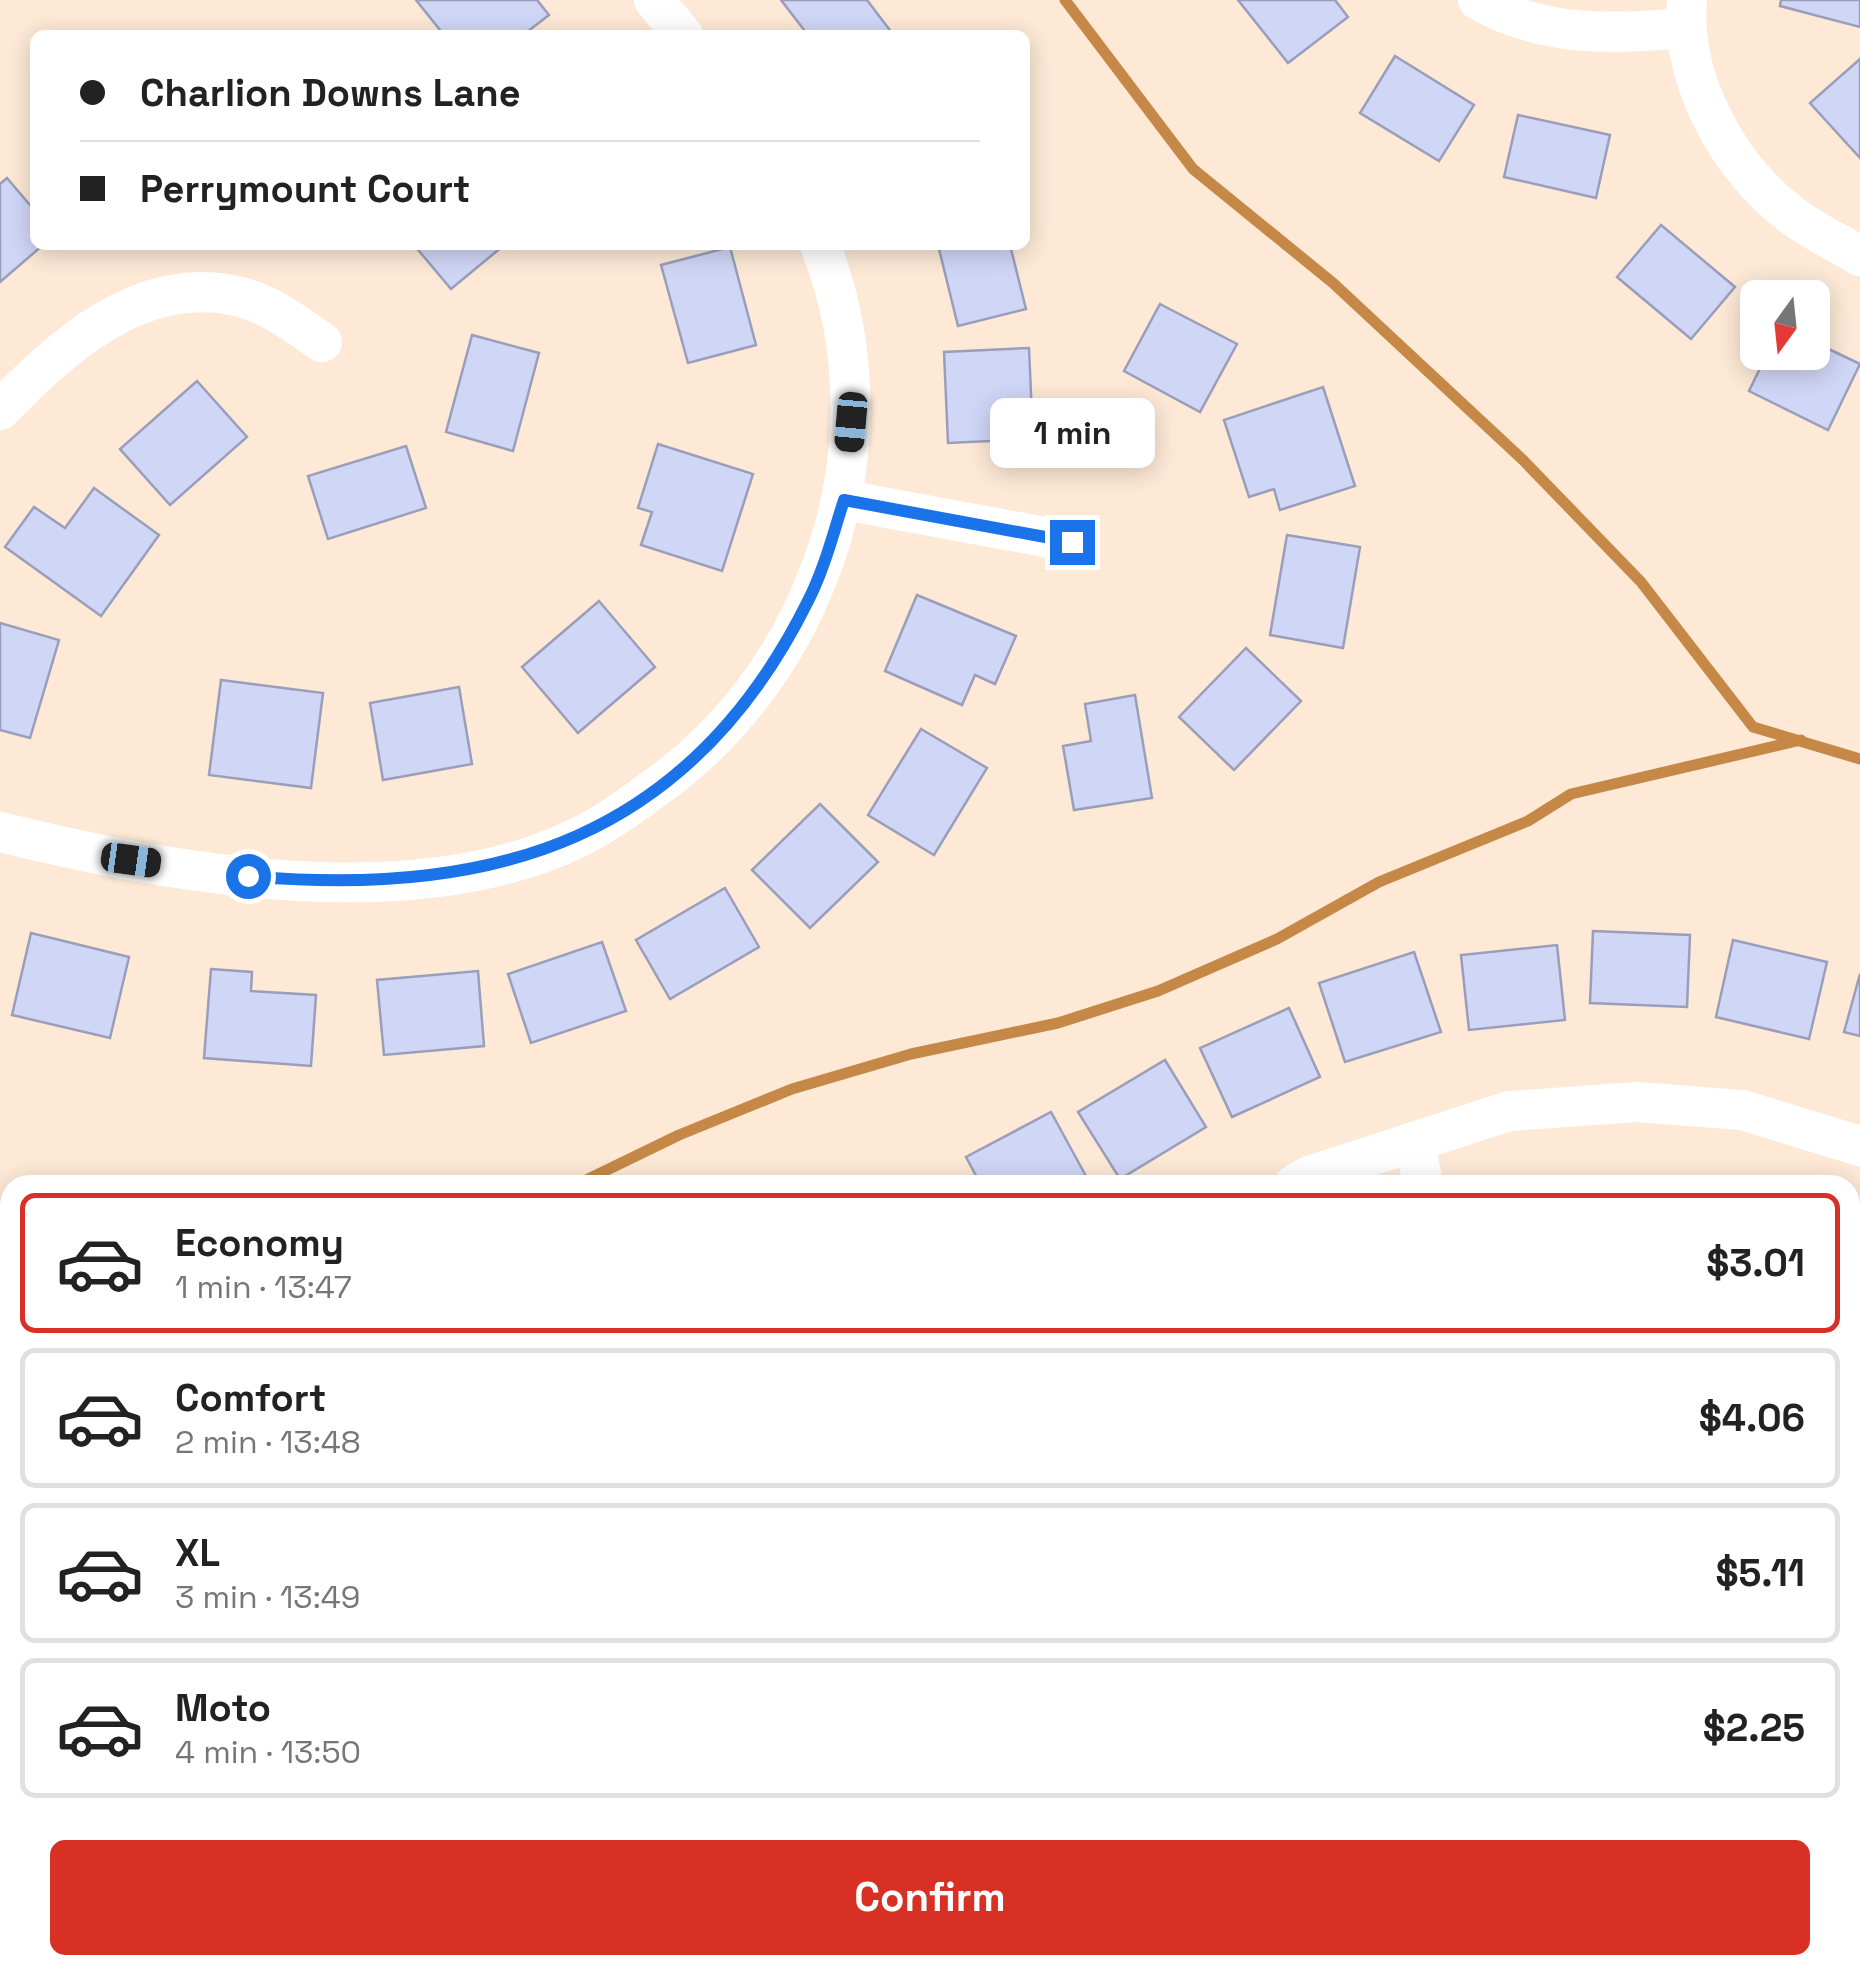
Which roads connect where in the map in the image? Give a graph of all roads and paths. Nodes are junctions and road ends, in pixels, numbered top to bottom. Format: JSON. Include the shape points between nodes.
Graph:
{"nodes":[{"id":1,"x":654,"y":0,"type":"edge"},
{"id":2,"x":1478,"y":0,"type":"edge"},
{"id":3,"x":1686,"y":14,"type":"edge"},
{"id":4,"x":679,"y":30,"type":"edge"},
{"id":5,"x":822,"y":250,"type":"edge"},
{"id":6,"x":1860,"y":256,"type":"edge"},
{"id":7,"x":322,"y":342,"type":"dead end"},
{"id":8,"x":0,"y":410,"type":"edge"},
{"id":9,"x":844,"y":500,"type":"junction"},
{"id":10,"x":1072,"y":542,"type":"dead end"},
{"id":11,"x":0,"y":832,"type":"edge"},
{"id":12,"x":1415,"y":1142,"type":"junction"},
{"id":13,"x":1860,"y":1146,"type":"edge"},
{"id":14,"x":1311,"y":1175,"type":"edge"},
{"id":15,"x":1421,"y":1175,"type":"edge"}],
"edges":[{"from":1,"to":4,"type":"street"},
{"from":2,"to":3,"type":"street","via":[[1514,18],[1611,34]]},
{"from":3,"to":6,"type":"street","via":[[1698,79],[1740,164],[1793,216]]},
{"from":5,"to":9,"type":"street","via":[[847,344],[851,422]]},
{"from":7,"to":8,"type":"street","via":[[242,297],[201,292],[152,299],[105,318]]},
{"from":9,"to":10,"type":"street"},
{"from":9,"to":11,"type":"street","via":[[810,599],[744,707],[672,776],[576,838],[483,869],[402,880],[308,881],[131,860]]},
{"from":12,"to":13,"type":"street","via":[[1509,1111],[1637,1102],[1742,1110]]},
{"from":12,"to":14,"type":"street"},
{"from":12,"to":15,"type":"street"}]}
